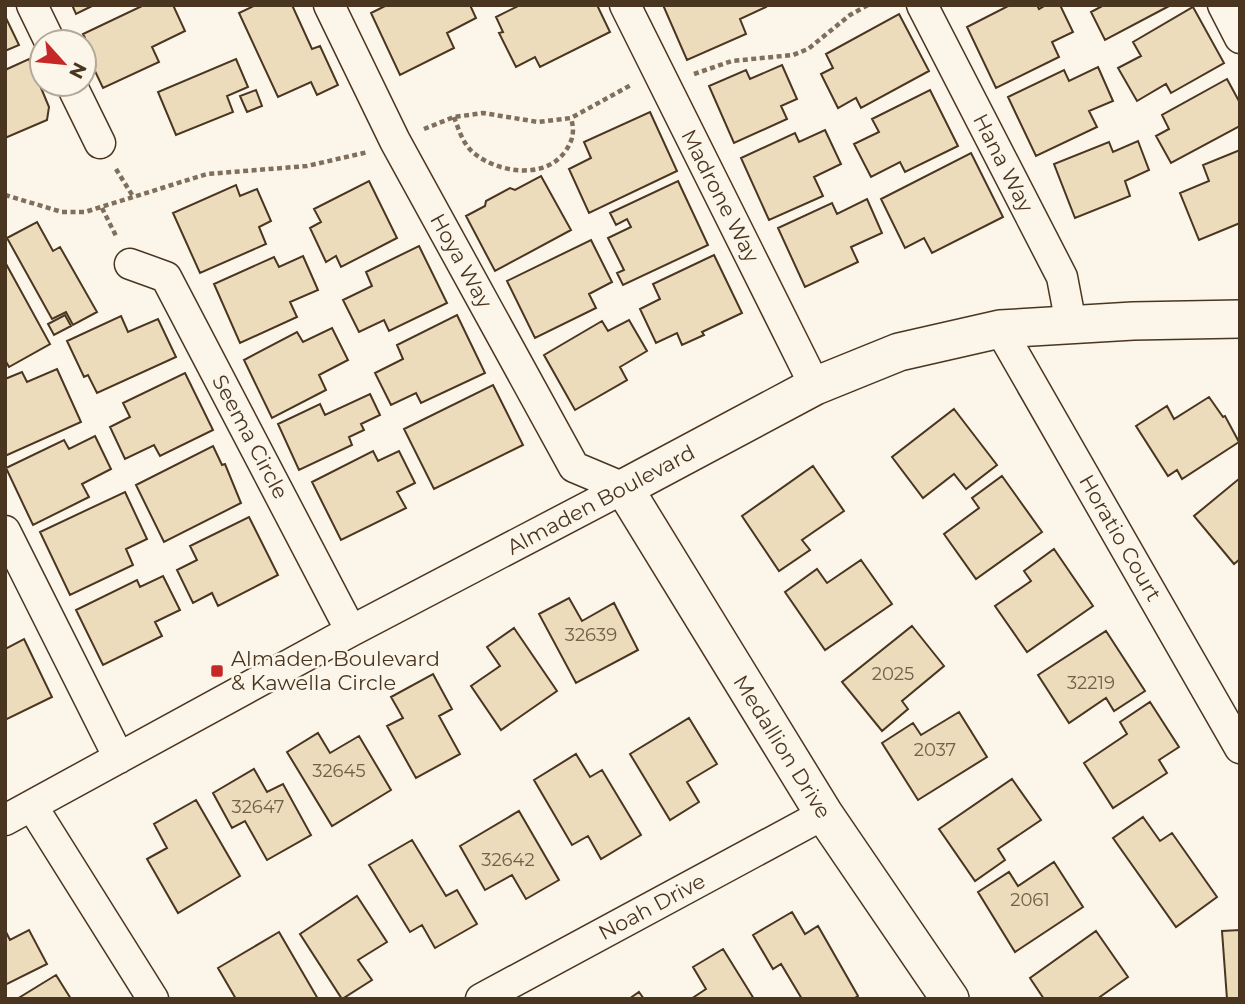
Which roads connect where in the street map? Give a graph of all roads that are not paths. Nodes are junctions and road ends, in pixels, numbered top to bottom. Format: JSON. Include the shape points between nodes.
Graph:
{"nodes":[{"id":1,"x":32,"y":5,"type":"edge"},
{"id":2,"x":329,"y":5,"type":"edge"},
{"id":3,"x":625,"y":5,"type":"edge"},
{"id":4,"x":922,"y":5,"type":"edge"},
{"id":5,"x":1223,"y":5,"type":"edge"},
{"id":6,"x":43,"y":28,"type":"edge"},
{"id":7,"x":1240,"y":38,"type":"edge"},
{"id":8,"x":78,"y":98,"type":"edge"},
{"id":9,"x":100,"y":143,"type":"dead end"},
{"id":10,"x":130,"y":264,"type":"dead end"},
{"id":11,"x":1240,"y":318,"type":"edge"},
{"id":12,"x":1071,"y":324,"type":"junction"},
{"id":13,"x":1000,"y":329,"type":"junction"},
{"id":14,"x":815,"y":386,"type":"junction"},
{"id":15,"x":624,"y":488,"type":"junction"},
{"id":16,"x":5,"y":531,"type":"edge"},
{"id":17,"x":351,"y":631,"type":"junction"},
{"id":18,"x":1240,"y":748,"type":"edge"},
{"id":19,"x":120,"y":758,"type":"junction"},
{"id":20,"x":32,"y":806,"type":"junction"},
{"id":21,"x":824,"y":814,"type":"junction"},
{"id":22,"x":5,"y":820,"type":"edge"},
{"id":23,"x":153,"y":999,"type":"edge"},
{"id":24,"x":481,"y":999,"type":"edge"},
{"id":25,"x":950,"y":999,"type":"edge"}],
"edges":[{"from":1,"to":6,"type":"street"},
{"from":2,"to":15,"type":"street","name":"Hoya Way","via":[[395,141],[574,467]]},
{"from":3,"to":14,"type":"street","name":"Madrone Way"},
{"from":4,"to":12,"type":"street","name":"Hana Way","via":[[1062,277]]},
{"from":5,"to":7,"type":"street"},
{"from":8,"to":9,"type":"street"},
{"from":10,"to":17,"type":"street","name":"Seema Circle","via":[[166,277]]},
{"from":11,"to":12,"type":"street","name":"Almaden Boulevard"},
{"from":12,"to":13,"type":"street","name":"Almaden Boulevard"},
{"from":13,"to":14,"type":"street","name":"Almaden Boulevard","via":[[899,352]]},
{"from":13,"to":18,"type":"street","name":"Horatio Court"},
{"from":14,"to":15,"type":"street","name":"Almaden Boulevard"},
{"from":15,"to":17,"type":"street","name":"Almaden Boulevard"},
{"from":15,"to":21,"type":"street","name":"Medallion Drive"},
{"from":16,"to":19,"type":"street"},
{"from":17,"to":19,"type":"street","name":"Almaden Boulevard"},
{"from":19,"to":20,"type":"street","name":"Almaden Boulevard"},
{"from":20,"to":22,"type":"street","name":"Almaden Boulevard"},
{"from":20,"to":23,"type":"street"},
{"from":21,"to":24,"type":"street","name":"Noah Drive"},
{"from":21,"to":25,"type":"street","name":"Medallion Drive"}]}
